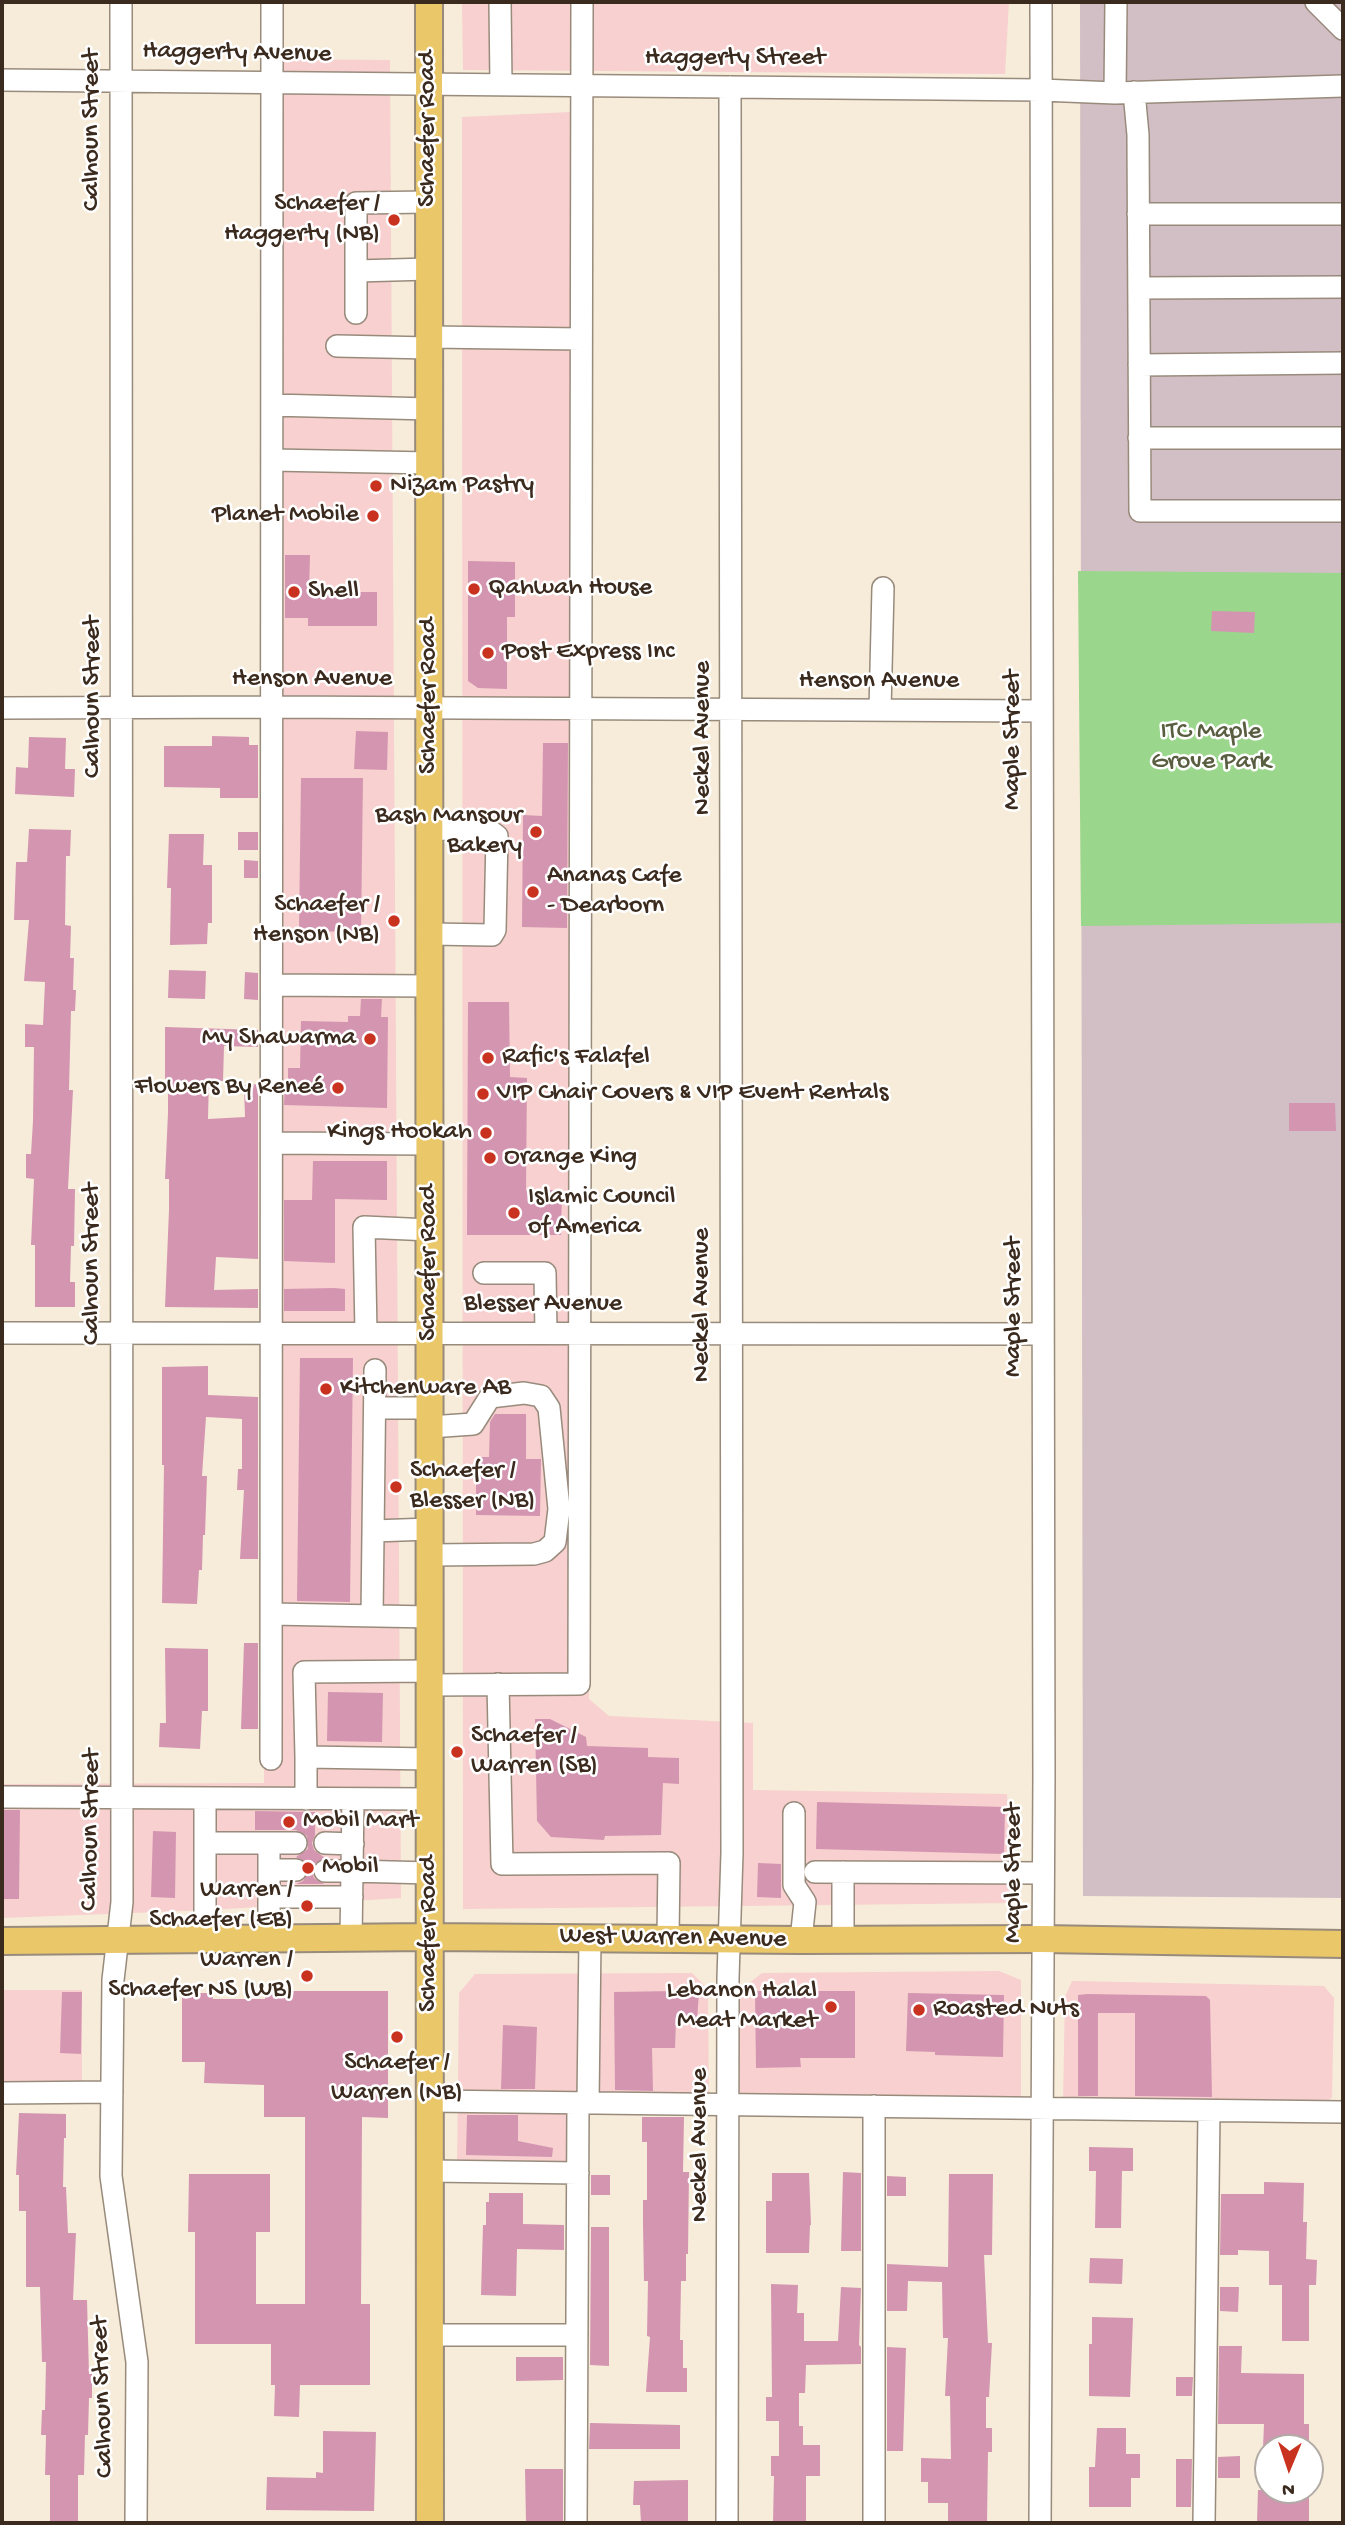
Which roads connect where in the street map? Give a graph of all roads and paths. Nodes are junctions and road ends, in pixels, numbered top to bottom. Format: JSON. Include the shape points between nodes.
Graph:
{"nodes":[{"id":1,"x":121,"y":2,"type":"edge"},
{"id":2,"x":272,"y":2,"type":"edge"},
{"id":3,"x":429,"y":2,"type":"edge"},
{"id":4,"x":500,"y":2,"type":"edge"},
{"id":5,"x":582,"y":2,"type":"edge"},
{"id":6,"x":1041,"y":2,"type":"edge"},
{"id":7,"x":1116,"y":2,"type":"edge"},
{"id":8,"x":1316,"y":2,"type":"edge"},
{"id":9,"x":1343,"y":29,"type":"edge"},
{"id":10,"x":2,"y":80,"type":"edge"},
{"id":11,"x":121,"y":81,"type":"junction"},
{"id":12,"x":272,"y":83,"type":"junction"},
{"id":13,"x":429,"y":85,"type":"junction"},
{"id":14,"x":501,"y":85,"type":"junction"},
{"id":15,"x":580,"y":86,"type":"junction"},
{"id":16,"x":1343,"y":86,"type":"edge"},
{"id":17,"x":730,"y":87,"type":"junction"},
{"id":18,"x":1041,"y":90,"type":"junction"},
{"id":19,"x":1125,"y":93,"type":"junction"},
{"id":20,"x":429,"y":202,"type":"junction"},
{"id":21,"x":1139,"y":214,"type":"junction"},
{"id":22,"x":1343,"y":214,"type":"edge"},
{"id":23,"x":429,"y":269,"type":"junction"},
{"id":24,"x":356,"y":271,"type":"junction"},
{"id":25,"x":1343,"y":287,"type":"edge"},
{"id":26,"x":1139,"y":288,"type":"junction"},
{"id":27,"x":356,"y":313,"type":"dead end"},
{"id":28,"x":581,"y":339,"type":"junction"},
{"id":29,"x":430,"y":342,"type":"junction"},
{"id":30,"x":337,"y":346,"type":"dead end"},
{"id":31,"x":1343,"y":363,"type":"edge"},
{"id":32,"x":1139,"y":365,"type":"junction"},
{"id":33,"x":272,"y":405,"type":"junction"},
{"id":34,"x":430,"y":409,"type":"junction"},
{"id":35,"x":1139,"y":438,"type":"junction"},
{"id":36,"x":1343,"y":438,"type":"edge"},
{"id":37,"x":272,"y":460,"type":"junction"},
{"id":38,"x":429,"y":463,"type":"junction"},
{"id":39,"x":1343,"y":512,"type":"edge"},
{"id":40,"x":883,"y":588,"type":"dead end"},
{"id":41,"x":272,"y":707,"type":"junction"},
{"id":42,"x":2,"y":708,"type":"edge"},
{"id":43,"x":122,"y":708,"type":"junction"},
{"id":44,"x":430,"y":708,"type":"junction"},
{"id":45,"x":582,"y":709,"type":"junction"},
{"id":46,"x":732,"y":710,"type":"junction"},
{"id":47,"x":880,"y":710,"type":"junction"},
{"id":48,"x":1042,"y":711,"type":"junction"},
{"id":49,"x":430,"y":829,"type":"junction"},
{"id":50,"x":430,"y":934,"type":"junction"},
{"id":51,"x":272,"y":985,"type":"junction"},
{"id":52,"x":430,"y":986,"type":"junction"},
{"id":53,"x":272,"y":1143,"type":"junction"},
{"id":54,"x":430,"y":1144,"type":"junction"},
{"id":55,"x":430,"y":1230,"type":"junction"},
{"id":56,"x":484,"y":1273,"type":"dead end"},
{"id":57,"x":121,"y":1333,"type":"junction"},
{"id":58,"x":271,"y":1333,"type":"junction"},
{"id":59,"x":366,"y":1333,"type":"junction"},
{"id":60,"x":430,"y":1333,"type":"junction"},
{"id":61,"x":546,"y":1333,"type":"junction"},
{"id":62,"x":580,"y":1333,"type":"junction"},
{"id":63,"x":731,"y":1333,"type":"junction"},
{"id":64,"x":2,"y":1334,"type":"edge"},
{"id":65,"x":1043,"y":1334,"type":"junction"},
{"id":66,"x":375,"y":1370,"type":"dead end"},
{"id":67,"x":375,"y":1408,"type":"junction"},
{"id":68,"x":430,"y":1418,"type":"junction"},
{"id":69,"x":430,"y":1529,"type":"junction"},
{"id":70,"x":373,"y":1531,"type":"junction"},
{"id":71,"x":430,"y":1555,"type":"junction"},
{"id":72,"x":271,"y":1614,"type":"junction"},
{"id":73,"x":372,"y":1616,"type":"junction"},
{"id":74,"x":431,"y":1617,"type":"junction"},
{"id":75,"x":431,"y":1678,"type":"junction"},
{"id":76,"x":498,"y":1684,"type":"junction"},
{"id":77,"x":306,"y":1757,"type":"junction"},
{"id":78,"x":271,"y":1759,"type":"dead end"},
{"id":79,"x":431,"y":1759,"type":"junction"},
{"id":80,"x":2,"y":1797,"type":"edge"},
{"id":81,"x":122,"y":1798,"type":"junction"},
{"id":82,"x":205,"y":1798,"type":"junction"},
{"id":83,"x":306,"y":1798,"type":"junction"},
{"id":84,"x":353,"y":1799,"type":"junction"},
{"id":85,"x":431,"y":1799,"type":"junction"},
{"id":86,"x":794,"y":1813,"type":"dead end"},
{"id":87,"x":205,"y":1843,"type":"junction"},
{"id":88,"x":269,"y":1843,"type":"junction"},
{"id":89,"x":296,"y":1843,"type":"dead end"},
{"id":90,"x":325,"y":1843,"type":"dead end"},
{"id":91,"x":352,"y":1844,"type":"junction"},
{"id":92,"x":269,"y":1870,"type":"junction"},
{"id":93,"x":296,"y":1870,"type":"dead end"},
{"id":94,"x":325,"y":1871,"type":"dead end"},
{"id":95,"x":352,"y":1871,"type":"junction"},
{"id":96,"x":815,"y":1872,"type":"dead end"},
{"id":97,"x":843,"y":1872,"type":"junction"},
{"id":98,"x":1043,"y":1872,"type":"junction"},
{"id":99,"x":430,"y":1873,"type":"junction"},
{"id":100,"x":269,"y":1896,"type":"junction"},
{"id":101,"x":352,"y":1897,"type":"junction"},
{"id":102,"x":430,"y":1937,"type":"junction"},
{"id":103,"x":351,"y":1938,"type":"junction"},
{"id":104,"x":590,"y":1938,"type":"junction"},
{"id":105,"x":668,"y":1938,"type":"junction"},
{"id":106,"x":730,"y":1938,"type":"junction"},
{"id":107,"x":270,"y":1939,"type":"junction"},
{"id":108,"x":1042,"y":1939,"type":"junction"},
{"id":109,"x":205,"y":1940,"type":"junction"},
{"id":110,"x":802,"y":1940,"type":"junction"},
{"id":111,"x":843,"y":1940,"type":"junction"},
{"id":112,"x":2,"y":1941,"type":"edge"},
{"id":113,"x":117,"y":1941,"type":"junction"},
{"id":114,"x":1343,"y":1944,"type":"edge"},
{"id":115,"x":112,"y":2092,"type":"junction"},
{"id":116,"x":2,"y":2093,"type":"edge"},
{"id":117,"x":430,"y":2101,"type":"junction"},
{"id":118,"x":583,"y":2102,"type":"junction"},
{"id":119,"x":729,"y":2104,"type":"junction"},
{"id":120,"x":874,"y":2106,"type":"junction"},
{"id":121,"x":1042,"y":2109,"type":"junction"},
{"id":122,"x":1209,"y":2111,"type":"junction"},
{"id":123,"x":1343,"y":2112,"type":"edge"},
{"id":124,"x":430,"y":2171,"type":"junction"},
{"id":125,"x":578,"y":2173,"type":"junction"},
{"id":126,"x":430,"y":2335,"type":"junction"},
{"id":127,"x":576,"y":2335,"type":"junction"},
{"id":128,"x":136,"y":2523,"type":"edge"},
{"id":129,"x":430,"y":2523,"type":"edge"},
{"id":130,"x":576,"y":2523,"type":"edge"},
{"id":131,"x":727,"y":2523,"type":"edge"},
{"id":132,"x":874,"y":2523,"type":"edge"},
{"id":133,"x":1040,"y":2523,"type":"edge"},
{"id":134,"x":1204,"y":2523,"type":"edge"}],
"edges":[{"from":1,"to":11,"type":"street","name":"Calhoun Street"},
{"from":2,"to":12,"type":"street"},
{"from":3,"to":13,"type":"main road","name":"Schaefer Road"},
{"from":4,"to":14,"type":"street"},
{"from":5,"to":15,"type":"street"},
{"from":6,"to":18,"type":"street","name":"Maple Street"},
{"from":7,"to":19,"type":"street"},
{"from":8,"to":9,"type":"street"},
{"from":10,"to":11,"type":"street","name":"Haggerty Avenue"},
{"from":11,"to":12,"type":"street","name":"Haggerty Avenue"},
{"from":11,"to":43,"type":"street","name":"Calhoun Street"},
{"from":12,"to":13,"type":"street","name":"Haggerty Avenue"},
{"from":12,"to":33,"type":"street"},
{"from":13,"to":14,"type":"street","name":"Haggerty Street"},
{"from":13,"to":20,"type":"main road","name":"Schaefer Road"},
{"from":14,"to":15,"type":"street","name":"Haggerty Street"},
{"from":15,"to":17,"type":"street","name":"Haggerty Street"},
{"from":15,"to":28,"type":"street"},
{"from":16,"to":19,"type":"street","name":"Haggerty Street"},
{"from":17,"to":18,"type":"street","name":"Haggerty Street"},
{"from":17,"to":46,"type":"street","name":"Neckel Avenue"},
{"from":18,"to":19,"type":"street","name":"Haggerty Street"},
{"from":18,"to":48,"type":"street","name":"Maple Street"},
{"from":19,"to":21,"type":"street","via":[[1138,135]]},
{"from":20,"to":23,"type":"main road","name":"Schaefer Road"},
{"from":20,"to":24,"type":"street","via":[[356,203]]},
{"from":21,"to":22,"type":"street"},
{"from":21,"to":26,"type":"street"},
{"from":23,"to":24,"type":"street"},
{"from":23,"to":29,"type":"main road","name":"Schaefer Road"},
{"from":24,"to":27,"type":"street"},
{"from":25,"to":26,"type":"street"},
{"from":26,"to":32,"type":"street"},
{"from":28,"to":29,"type":"street"},
{"from":28,"to":45,"type":"street"},
{"from":29,"to":30,"type":"street"},
{"from":29,"to":34,"type":"main road","name":"Schaefer Road"},
{"from":31,"to":32,"type":"street"},
{"from":32,"to":35,"type":"street"},
{"from":33,"to":34,"type":"street"},
{"from":33,"to":37,"type":"street"},
{"from":34,"to":38,"type":"main road","name":"Schaefer Road"},
{"from":35,"to":36,"type":"street"},
{"from":35,"to":39,"type":"street","via":[[1140,511]]},
{"from":37,"to":38,"type":"street"},
{"from":37,"to":41,"type":"street"},
{"from":38,"to":44,"type":"main road","name":"Schaefer Road"},
{"from":40,"to":47,"type":"street"},
{"from":41,"to":43,"type":"street","name":"Henson Avenue"},
{"from":41,"to":44,"type":"street","name":"Henson Avenue"},
{"from":41,"to":51,"type":"street"},
{"from":42,"to":43,"type":"street","name":"Henson Avenue"},
{"from":43,"to":57,"type":"street","name":"Calhoun Street"},
{"from":44,"to":45,"type":"street","name":"Henson Avenue"},
{"from":44,"to":49,"type":"main road","name":"Schaefer Road"},
{"from":45,"to":46,"type":"street","name":"Henson Avenue"},
{"from":45,"to":62,"type":"street"},
{"from":46,"to":47,"type":"street","name":"Henson Avenue"},
{"from":46,"to":63,"type":"street","name":"Neckel Avenue"},
{"from":47,"to":48,"type":"street","name":"Henson Avenue"},
{"from":48,"to":65,"type":"street","name":"Maple Street"},
{"from":49,"to":50,"type":"main road","name":"Schaefer Road"},
{"from":49,"to":50,"type":"street","via":[[489,830],[497,836],[495,930],[492,934]]},
{"from":50,"to":52,"type":"main road","name":"Schaefer Road"},
{"from":51,"to":52,"type":"street"},
{"from":51,"to":53,"type":"street"},
{"from":52,"to":54,"type":"main road","name":"Schaefer Road"},
{"from":53,"to":54,"type":"street"},
{"from":53,"to":58,"type":"street"},
{"from":54,"to":55,"type":"main road","name":"Schaefer Road"},
{"from":55,"to":59,"type":"street","via":[[364,1227]]},
{"from":55,"to":60,"type":"main road","name":"Schaefer Road"},
{"from":56,"to":61,"type":"street","via":[[545,1273]]},
{"from":57,"to":58,"type":"street","name":"Blesser Avenue"},
{"from":57,"to":64,"type":"street","name":"Blesser Avenue"},
{"from":57,"to":81,"type":"street","name":"Calhoun Street"},
{"from":58,"to":59,"type":"street","name":"Blesser Avenue"},
{"from":58,"to":72,"type":"street"},
{"from":59,"to":60,"type":"street","name":"Blesser Avenue"},
{"from":60,"to":61,"type":"street","name":"Blesser Avenue"},
{"from":60,"to":68,"type":"main road","name":"Schaefer Road"},
{"from":61,"to":62,"type":"street","name":"Blesser Avenue"},
{"from":62,"to":63,"type":"street","name":"Blesser Avenue"},
{"from":62,"to":76,"type":"street","via":[[579,1684]]},
{"from":63,"to":65,"type":"street","name":"Blesser Avenue"},
{"from":63,"to":106,"type":"street","name":"Neckel Avenue"},
{"from":65,"to":98,"type":"street","name":"Maple Street"},
{"from":66,"to":67,"type":"street"},
{"from":67,"to":68,"type":"street"},
{"from":67,"to":70,"type":"street"},
{"from":68,"to":69,"type":"main road","name":"Schaefer Road"},
{"from":68,"to":71,"type":"street","via":[[473,1424],[490,1397],[541,1396],[549,1408],[559,1509],[555,1542],[545,1551]]},
{"from":69,"to":70,"type":"street"},
{"from":69,"to":71,"type":"main road","name":"Schaefer Road"},
{"from":70,"to":73,"type":"street"},
{"from":71,"to":74,"type":"main road","name":"Schaefer Road"},
{"from":72,"to":73,"type":"street"},
{"from":72,"to":78,"type":"street"},
{"from":73,"to":74,"type":"street"},
{"from":74,"to":75,"type":"main road","name":"Schaefer Road"},
{"from":75,"to":76,"type":"street"},
{"from":75,"to":77,"type":"street","via":[[304,1672]]},
{"from":75,"to":79,"type":"main road","name":"Schaefer Road"},
{"from":76,"to":105,"type":"street","via":[[502,1864],[669,1863]]},
{"from":77,"to":79,"type":"street"},
{"from":77,"to":83,"type":"street"},
{"from":79,"to":85,"type":"main road","name":"Schaefer Road"},
{"from":80,"to":81,"type":"street"},
{"from":81,"to":82,"type":"street"},
{"from":81,"to":113,"type":"street","name":"Calhoun Street","via":[[122,1902]]},
{"from":82,"to":83,"type":"street"},
{"from":82,"to":87,"type":"street"},
{"from":83,"to":84,"type":"street"},
{"from":84,"to":85,"type":"street"},
{"from":84,"to":91,"type":"street"},
{"from":85,"to":99,"type":"main road","name":"Schaefer Road"},
{"from":86,"to":110,"type":"street","via":[[793,1885],[804,1902]]},
{"from":87,"to":88,"type":"street"},
{"from":87,"to":109,"type":"street"},
{"from":88,"to":89,"type":"street"},
{"from":88,"to":92,"type":"street"},
{"from":90,"to":91,"type":"street"},
{"from":91,"to":95,"type":"street"},
{"from":92,"to":93,"type":"street"},
{"from":92,"to":100,"type":"street"},
{"from":94,"to":95,"type":"street"},
{"from":95,"to":99,"type":"street"},
{"from":95,"to":101,"type":"street"},
{"from":96,"to":97,"type":"street"},
{"from":97,"to":98,"type":"street"},
{"from":97,"to":111,"type":"street"},
{"from":98,"to":108,"type":"street","name":"Maple Street"},
{"from":99,"to":102,"type":"main road","name":"Schaefer Road"},
{"from":100,"to":101,"type":"street"},
{"from":100,"to":107,"type":"street"},
{"from":101,"to":103,"type":"street"},
{"from":102,"to":103,"type":"main road","name":"West Warren Avenue"},
{"from":102,"to":104,"type":"main road","name":"West Warren Avenue"},
{"from":102,"to":117,"type":"main road","name":"Schaefer Road"},
{"from":103,"to":107,"type":"main road","name":"West Warren Avenue"},
{"from":104,"to":105,"type":"main road","name":"West Warren Avenue"},
{"from":104,"to":118,"type":"street"},
{"from":105,"to":106,"type":"main road","name":"West Warren Avenue"},
{"from":106,"to":110,"type":"main road","name":"West Warren Avenue"},
{"from":106,"to":119,"type":"street","name":"Neckel Avenue"},
{"from":107,"to":109,"type":"main road","name":"West Warren Avenue"},
{"from":108,"to":111,"type":"main road","name":"West Warren Avenue"},
{"from":108,"to":114,"type":"main road","name":"West Warren Avenue"},
{"from":108,"to":121,"type":"street","name":"Maple Street"},
{"from":109,"to":113,"type":"main road","name":"West Warren Avenue"},
{"from":110,"to":111,"type":"main road","name":"West Warren Avenue"},
{"from":112,"to":113,"type":"main road","name":"West Warren Avenue"},
{"from":113,"to":115,"type":"street","name":"Calhoun Street"},
{"from":115,"to":116,"type":"street"},
{"from":115,"to":128,"type":"street","name":"Calhoun Street","via":[[111,2176],[137,2362]]},
{"from":117,"to":118,"type":"street"},
{"from":117,"to":124,"type":"main road","name":"Schaefer Road"},
{"from":118,"to":119,"type":"street"},
{"from":118,"to":125,"type":"street"},
{"from":119,"to":120,"type":"street"},
{"from":119,"to":131,"type":"street","name":"Neckel Avenue"},
{"from":120,"to":121,"type":"street"},
{"from":120,"to":132,"type":"street"},
{"from":121,"to":122,"type":"street"},
{"from":121,"to":133,"type":"street","name":"Maple Street"},
{"from":122,"to":123,"type":"street"},
{"from":122,"to":134,"type":"street"},
{"from":124,"to":125,"type":"street"},
{"from":124,"to":126,"type":"main road","name":"Schaefer Road"},
{"from":125,"to":127,"type":"street"},
{"from":126,"to":127,"type":"street"},
{"from":126,"to":129,"type":"main road","name":"Schaefer Road"},
{"from":127,"to":130,"type":"street"}]}
